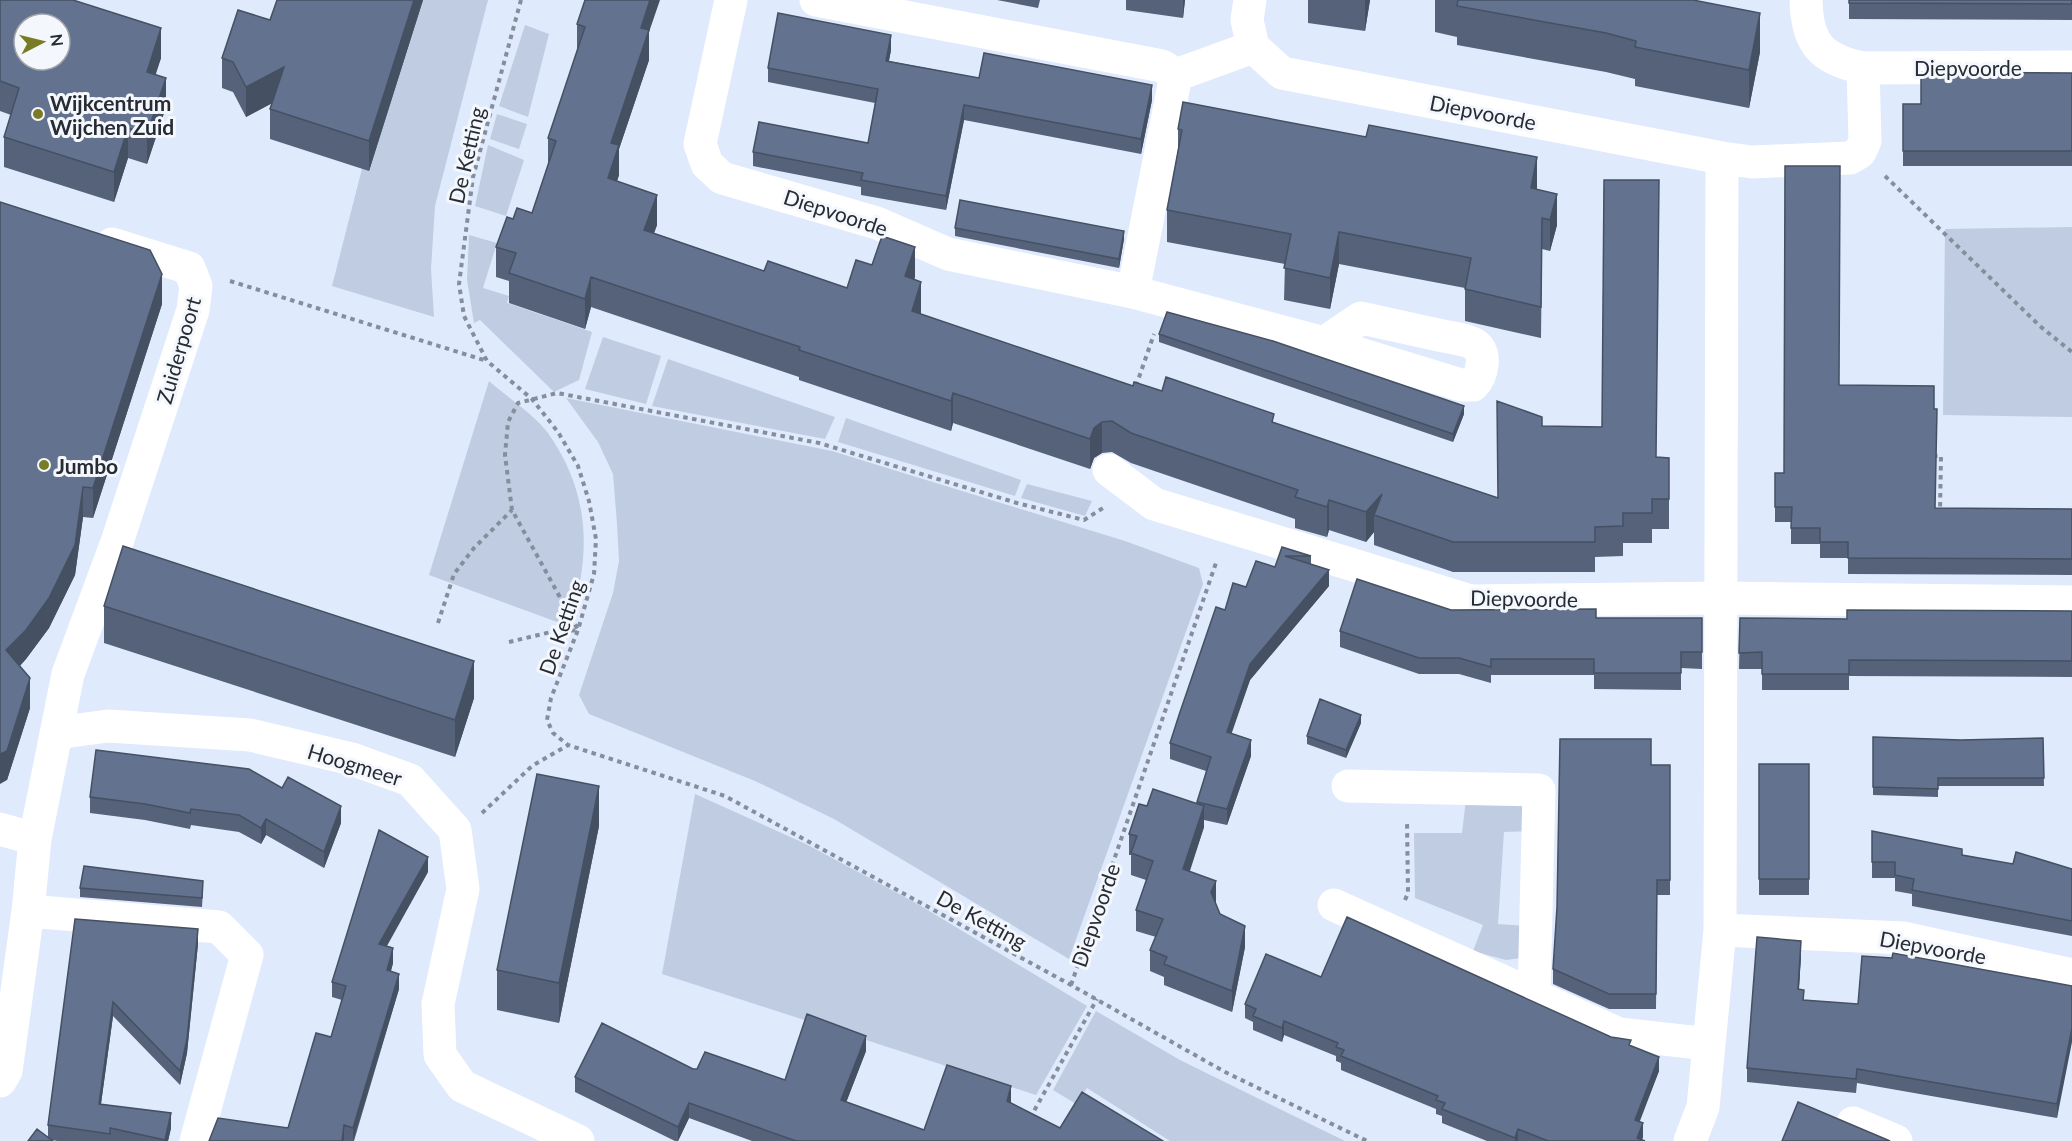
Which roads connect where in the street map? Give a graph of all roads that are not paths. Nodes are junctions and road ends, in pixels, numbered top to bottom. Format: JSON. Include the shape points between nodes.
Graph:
{"nodes":[{"id":1,"x":731,"y":0,"type":"edge"},
{"id":2,"x":816,"y":0,"type":"edge"},
{"id":3,"x":1250,"y":0,"type":"edge"},
{"id":4,"x":1806,"y":0,"type":"edge"},
{"id":5,"x":1253,"y":47,"type":"junction"},
{"id":6,"x":2072,"y":67,"type":"edge"},
{"id":7,"x":1863,"y":68,"type":"junction"},
{"id":8,"x":1176,"y":75,"type":"junction"},
{"id":9,"x":1722,"y":158,"type":"junction"},
{"id":10,"x":81,"y":234,"type":"edge"},
{"id":11,"x":1133,"y":292,"type":"junction"},
{"id":12,"x":1324,"y":343,"type":"dead end"},
{"id":13,"x":1122,"y":479,"type":"road end"},
{"id":14,"x":1722,"y":598,"type":"junction"},
{"id":15,"x":2072,"y":602,"type":"edge"},
{"id":16,"x":56,"y":733,"type":"junction"},
{"id":17,"x":1348,"y":786,"type":"dead end"},
{"id":18,"x":0,"y":829,"type":"edge"},
{"id":19,"x":35,"y":839,"type":"junction"},
{"id":20,"x":1334,"y":905,"type":"dead end"},
{"id":21,"x":28,"y":911,"type":"junction"},
{"id":22,"x":1720,"y":930,"type":"junction"},
{"id":23,"x":2072,"y":975,"type":"edge"},
{"id":24,"x":1534,"y":995,"type":"junction"},
{"id":25,"x":1709,"y":1044,"type":"junction"},
{"id":26,"x":0,"y":1081,"type":"edge"},
{"id":27,"x":1852,"y":1123,"type":"edge"},
{"id":28,"x":196,"y":1141,"type":"edge"},
{"id":29,"x":578,"y":1141,"type":"edge"},
{"id":30,"x":1690,"y":1141,"type":"edge"},
{"id":31,"x":1896,"y":1141,"type":"edge"}],
"edges":[{"from":1,"to":11,"type":"street","name":"Diepvoorde","via":[[700,144],[706,164],[722,178],[877,223],[948,254]]},
{"from":2,"to":8,"type":"street","via":[[1162,66]]},
{"from":3,"to":5,"type":"street","via":[[1247,20]]},
{"from":4,"to":7,"type":"street","name":"Diepvoorde","via":[[1807,23],[1820,50],[1840,63]]},
{"from":5,"to":8,"type":"street"},
{"from":5,"to":9,"type":"street","name":"Diepvoorde","via":[[1282,73]]},
{"from":6,"to":7,"type":"street","name":"Diepvoorde"},
{"from":7,"to":9,"type":"street","name":"Diepvoorde","via":[[1865,141],[1860,152],[1850,158],[1752,162]]},
{"from":8,"to":11,"type":"street"},
{"from":9,"to":14,"type":"street"},
{"from":10,"to":16,"type":"street","name":"Zuiderpoort","via":[[189,268],[196,286],[193,310],[122,543],[68,674]]},
{"from":11,"to":12,"type":"street","name":"Diepvoorde"},
{"from":13,"to":14,"type":"street","name":"Diepvoorde","via":[[1154,504],[1471,601]]},
{"from":14,"to":15,"type":"street","name":"Diepvoorde"},
{"from":14,"to":22,"type":"street"},
{"from":16,"to":19,"type":"street"},
{"from":16,"to":29,"type":"street","name":"Hoogmeer","via":[[108,726],[250,735],[352,759],[410,780],[455,830],[463,889],[438,1004],[440,1055],[462,1086]]},
{"from":17,"to":24,"type":"street","via":[[1539,790]]},
{"from":18,"to":19,"type":"street"},
{"from":19,"to":21,"type":"street"},
{"from":20,"to":24,"type":"street"},
{"from":21,"to":26,"type":"street","via":[[6,1071]]},
{"from":21,"to":28,"type":"street","via":[[219,927],[247,955]]},
{"from":22,"to":23,"type":"street","name":"Diepvoorde","via":[[1904,938]]},
{"from":22,"to":25,"type":"street"},
{"from":24,"to":25,"type":"street","via":[[1619,1034]]},
{"from":25,"to":30,"type":"street","via":[[1703,1107]]},
{"from":27,"to":31,"type":"street"}]}
